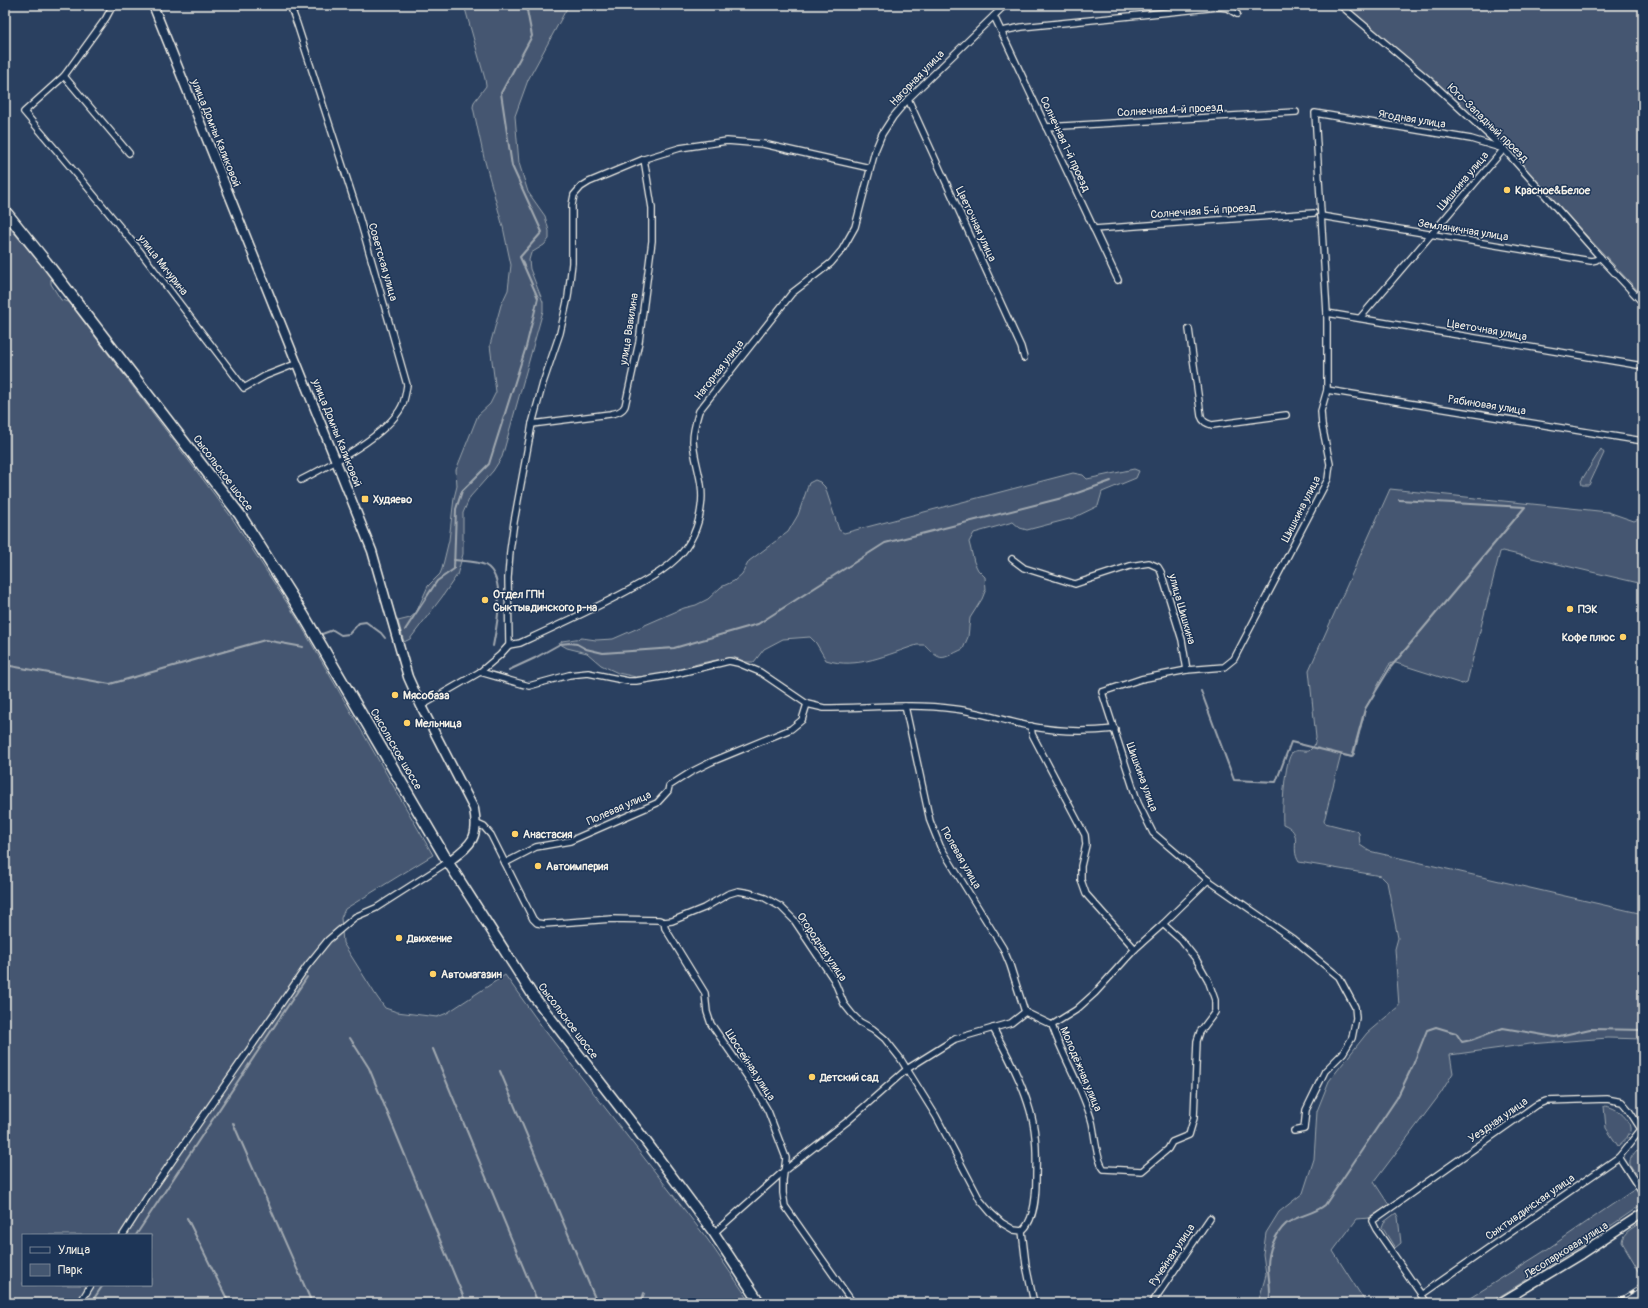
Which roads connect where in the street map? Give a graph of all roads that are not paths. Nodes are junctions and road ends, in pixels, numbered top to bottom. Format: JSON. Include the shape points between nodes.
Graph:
{"nodes":[{"id":1,"x":113,"y":5,"type":"edge"},
{"id":2,"x":153,"y":5,"type":"edge"},
{"id":3,"x":290,"y":5,"type":"edge"},
{"id":4,"x":1005,"y":5,"type":"edge"},
{"id":5,"x":1226,"y":5,"type":"edge"},
{"id":6,"x":1340,"y":5,"type":"edge"},
{"id":7,"x":994,"y":16,"type":"junction"},
{"id":8,"x":1002,"y":31,"type":"junction"},
{"id":9,"x":64,"y":76,"type":"junction"},
{"id":10,"x":908,"y":99,"type":"junction"},
{"id":11,"x":1296,"y":112,"type":"dead end"},
{"id":12,"x":1315,"y":114,"type":"joint"},
{"id":13,"x":1046,"y":127,"type":"junction"},
{"id":14,"x":1504,"y":149,"type":"junction"},
{"id":15,"x":130,"y":153,"type":"dead end"},
{"id":16,"x":644,"y":159,"type":"junction"},
{"id":17,"x":870,"y":168,"type":"junction"},
{"id":18,"x":5,"y":211,"type":"edge"},
{"id":19,"x":1314,"y":213,"type":"dead end"},
{"id":20,"x":1321,"y":216,"type":"junction"},
{"id":21,"x":1094,"y":229,"type":"junction"},
{"id":22,"x":1431,"y":235,"type":"junction"},
{"id":23,"x":1600,"y":258,"type":"junction"},
{"id":24,"x":1118,"y":280,"type":"dead end"},
{"id":25,"x":1643,"y":303,"type":"edge"},
{"id":26,"x":1327,"y":313,"type":"junction"},
{"id":27,"x":1360,"y":318,"type":"junction"},
{"id":28,"x":1189,"y":329,"type":"dead end"},
{"id":29,"x":1024,"y":358,"type":"dead end"},
{"id":30,"x":298,"y":363,"type":"junction"},
{"id":31,"x":1643,"y":366,"type":"edge"},
{"id":32,"x":1327,"y":390,"type":"junction"},
{"id":33,"x":1286,"y":415,"type":"dead end"},
{"id":34,"x":532,"y":424,"type":"junction"},
{"id":35,"x":1643,"y":441,"type":"edge"},
{"id":36,"x":337,"y":461,"type":"junction"},
{"id":37,"x":301,"y":480,"type":"dead end"},
{"id":38,"x":1012,"y":559,"type":"dead end"},
{"id":39,"x":509,"y":645,"type":"junction"},
{"id":40,"x":1186,"y":670,"type":"junction"},
{"id":41,"x":480,"y":672,"type":"junction"},
{"id":42,"x":807,"y":704,"type":"junction"},
{"id":43,"x":421,"y":706,"type":"junction"},
{"id":44,"x":905,"y":706,"type":"junction"},
{"id":45,"x":1031,"y":726,"type":"junction"},
{"id":46,"x":1114,"y":729,"type":"junction"},
{"id":47,"x":477,"y":824,"type":"junction"},
{"id":48,"x":448,"y":862,"type":"junction"},
{"id":49,"x":505,"y":863,"type":"junction"},
{"id":50,"x":1208,"y":880,"type":"junction"},
{"id":51,"x":664,"y":922,"type":"junction"},
{"id":52,"x":1163,"y":924,"type":"junction"},
{"id":53,"x":1135,"y":949,"type":"junction"},
{"id":54,"x":1025,"y":1012,"type":"junction"},
{"id":55,"x":1052,"y":1025,"type":"junction"},
{"id":56,"x":993,"y":1028,"type":"junction"},
{"id":57,"x":907,"y":1069,"type":"junction"},
{"id":58,"x":1642,"y":1128,"type":"edge"},
{"id":59,"x":1294,"y":1131,"type":"dead end"},
{"id":60,"x":1619,"y":1157,"type":"junction"},
{"id":61,"x":785,"y":1170,"type":"junction"},
{"id":62,"x":1643,"y":1194,"type":"edge"},
{"id":63,"x":1643,"y":1213,"type":"edge"},
{"id":64,"x":1210,"y":1218,"type":"dead end"},
{"id":65,"x":1022,"y":1231,"type":"junction"},
{"id":66,"x":714,"y":1232,"type":"junction"},
{"id":67,"x":124,"y":1234,"type":"edge"},
{"id":68,"x":90,"y":1286,"type":"edge"},
{"id":69,"x":1421,"y":1295,"type":"junction"},
{"id":70,"x":80,"y":1303,"type":"edge"},
{"id":71,"x":760,"y":1303,"type":"edge"},
{"id":72,"x":853,"y":1303,"type":"edge"},
{"id":73,"x":1034,"y":1303,"type":"edge"},
{"id":74,"x":1152,"y":1303,"type":"edge"},
{"id":75,"x":1427,"y":1303,"type":"edge"},
{"id":76,"x":1500,"y":1303,"type":"edge"}],
"edges":[{"from":1,"to":9,"type":"street"},
{"from":2,"to":30,"type":"main road","name":"улица Домны Каликовой"},
{"from":3,"to":36,"type":"street","name":"Советская улица","via":[[358,213],[407,385],[402,406],[393,420]]},
{"from":4,"to":7,"type":"street","name":"Нагорная улица"},
{"from":5,"to":8,"type":"street","via":[[1237,14],[1219,7]]},
{"from":6,"to":14,"type":"street","name":"Юго-Западный проезд","via":[[1429,80]]},
{"from":7,"to":8,"type":"street","name":"Солнечная 1-й проезд"},
{"from":7,"to":10,"type":"street","name":"Нагорная улица"},
{"from":8,"to":13,"type":"street","name":"Солнечная 1-й проезд"},
{"from":9,"to":15,"type":"street"},
{"from":9,"to":30,"type":"street","name":"улица Мичурина","via":[[24,112],[139,250],[244,388],[265,376]]},
{"from":10,"to":17,"type":"street","name":"Нагорная улица","via":[[882,134]]},
{"from":10,"to":29,"type":"street","name":"Цветочная улица"},
{"from":11,"to":13,"type":"street","name":"Солнечная 4-й проезд"},
{"from":12,"to":14,"type":"street","name":"Ягодная улица","via":[[1471,139]]},
{"from":12,"to":20,"type":"street","name":"Шишкина улица"},
{"from":13,"to":21,"type":"street","name":"Солнечная 1-й проезд"},
{"from":14,"to":22,"type":"street","name":"Шишкина улица"},
{"from":14,"to":23,"type":"street","name":"Юго-Западный проезд"},
{"from":16,"to":17,"type":"street","via":[[680,148],[727,141],[763,144]]},
{"from":16,"to":34,"type":"street","via":[[589,182],[574,195],[568,297],[560,333]]},
{"from":16,"to":34,"type":"street","name":"улица Вавилина","via":[[652,208],[652,241],[639,342],[624,410]]},
{"from":17,"to":39,"type":"street","name":"Нагорная улица","via":[[855,227],[842,250],[831,263],[792,293],[699,411],[693,442],[702,486],[702,505],[699,521],[690,541],[678,557],[661,572],[604,604],[520,643]]},
{"from":18,"to":48,"type":"highway","name":"Сысольское шоссе","via":[[240,515],[304,616]]},
{"from":19,"to":21,"type":"street","name":"Солнечная 5-й проезд"},
{"from":20,"to":22,"type":"street","name":"Земляничная улица"},
{"from":20,"to":26,"type":"street","name":"Шишкина улица"},
{"from":21,"to":24,"type":"street","name":"Солнечная 1-й проезд"},
{"from":22,"to":23,"type":"street","name":"Земляничная улица","via":[[1591,261]]},
{"from":22,"to":27,"type":"street","name":"Шишкина улица"},
{"from":23,"to":25,"type":"street","name":"Юго-Западный проезд"},
{"from":26,"to":27,"type":"street","name":"Цветочная улица"},
{"from":26,"to":32,"type":"street","name":"Шишкина улица"},
{"from":27,"to":31,"type":"street","name":"Цветочная улица"},
{"from":28,"to":33,"type":"street","via":[[1202,420],[1212,424]]},
{"from":30,"to":36,"type":"main road","name":"улица Домны Каликовой"},
{"from":32,"to":35,"type":"street","name":"Рябиновая улица"},
{"from":32,"to":40,"type":"street","name":"Шишкина улица","via":[[1321,411],[1330,464],[1328,479],[1234,659],[1224,667]]},
{"from":34,"to":39,"type":"street","via":[[510,551]]},
{"from":36,"to":37,"type":"street","name":"Советская улица"},
{"from":36,"to":43,"type":"main road","name":"улица Домны Каликовой","via":[[372,551],[408,677]]},
{"from":38,"to":40,"type":"street","name":"улица Шишкина","via":[[1024,568],[1075,584],[1130,566],[1149,563],[1158,567],[1182,640]]},
{"from":39,"to":41,"type":"street","name":"Нагорная улица"},
{"from":40,"to":46,"type":"street","name":"Шишкина улица","via":[[1141,679],[1102,692]]},
{"from":41,"to":42,"type":"street","via":[[528,686],[569,675],[588,673],[636,681],[729,661],[760,672]]},
{"from":41,"to":43,"type":"street","name":"Нагорная улица"},
{"from":42,"to":44,"type":"street","via":[[824,708]]},
{"from":42,"to":49,"type":"street","name":"Полевая улица","via":[[802,720],[791,729],[691,772],[669,786],[668,791],[657,803],[570,841],[536,847]]},
{"from":43,"to":47,"type":"main road","name":"улица Домны Каликовой","via":[[474,809]]},
{"from":44,"to":45,"type":"street","via":[[957,709]]},
{"from":44,"to":54,"type":"street","name":"Полевая улица","via":[[930,822],[940,846],[1003,948]]},
{"from":45,"to":46,"type":"street","via":[[1087,732]]},
{"from":45,"to":53,"type":"street","via":[[1032,734],[1085,835],[1081,880],[1086,894]]},
{"from":46,"to":50,"type":"street","name":"Шишкина улица","via":[[1138,803],[1153,833]]},
{"from":47,"to":48,"type":"main road","via":[[474,838],[468,846]]},
{"from":47,"to":49,"type":"street","name":"Огородная улица","via":[[484,827],[490,835]]},
{"from":48,"to":66,"type":"main road","name":"Сысольское шоссе","via":[[532,994]]},
{"from":48,"to":67,"type":"street","via":[[376,908],[354,917],[328,940],[307,966]]},
{"from":49,"to":51,"type":"street","name":"Огородная улица","via":[[537,923],[612,919]]},
{"from":50,"to":52,"type":"street"},
{"from":50,"to":59,"type":"street","name":"Шишкина улица","via":[[1293,939],[1339,977],[1355,1007],[1356,1018],[1352,1038],[1343,1053],[1325,1071],[1306,1110],[1304,1129]]},
{"from":51,"to":57,"type":"street","name":"Огородная улица","via":[[672,921],[704,908],[728,894],[738,892],[765,898],[782,907],[794,920],[834,980],[844,1004],[860,1022],[885,1039]]},
{"from":51,"to":61,"type":"street","name":"Шоссейная улица","via":[[665,928],[705,993],[711,1024],[768,1111],[786,1158]]},
{"from":52,"to":53,"type":"street"},
{"from":52,"to":55,"type":"street","name":"Молодёжная улица","via":[[1181,940],[1196,959],[1208,980],[1215,1000],[1215,1012],[1200,1032],[1197,1041],[1194,1118],[1189,1135],[1172,1142],[1168,1149],[1142,1171],[1104,1168],[1098,1158],[1097,1142],[1085,1100]]},
{"from":53,"to":55,"type":"street","via":[[1095,993],[1076,1010]]},
{"from":54,"to":55,"type":"street"},
{"from":54,"to":56,"type":"street","via":[[1012,1023]]},
{"from":56,"to":57,"type":"street","via":[[955,1039]]},
{"from":56,"to":65,"type":"street","via":[[1011,1060],[1027,1103],[1035,1136],[1036,1199],[1027,1227]]},
{"from":57,"to":61,"type":"street","via":[[849,1120]]},
{"from":57,"to":65,"type":"street","name":"Огородная улица","via":[[936,1116],[980,1200],[1002,1223],[1014,1230]]},
{"from":58,"to":60,"type":"street","name":"Сыктывдинская улица"},
{"from":58,"to":69,"type":"street","name":"Уездная улица","via":[[1622,1102],[1607,1099],[1546,1101],[1536,1105],[1372,1221]]},
{"from":60,"to":62,"type":"street"},
{"from":60,"to":69,"type":"street","name":"Сыктывдинская улица"},
{"from":61,"to":66,"type":"street"},
{"from":61,"to":72,"type":"street","name":"Шоссейная улица","via":[[785,1206]]},
{"from":63,"to":76,"type":"main road","name":"Лесопарковая улица"},
{"from":64,"to":74,"type":"street","name":"Ручейная улица"},
{"from":65,"to":73,"type":"street"},
{"from":66,"to":71,"type":"main road","name":"Сысольское шоссе"},
{"from":68,"to":70,"type":"street"},
{"from":69,"to":75,"type":"street"}]}
